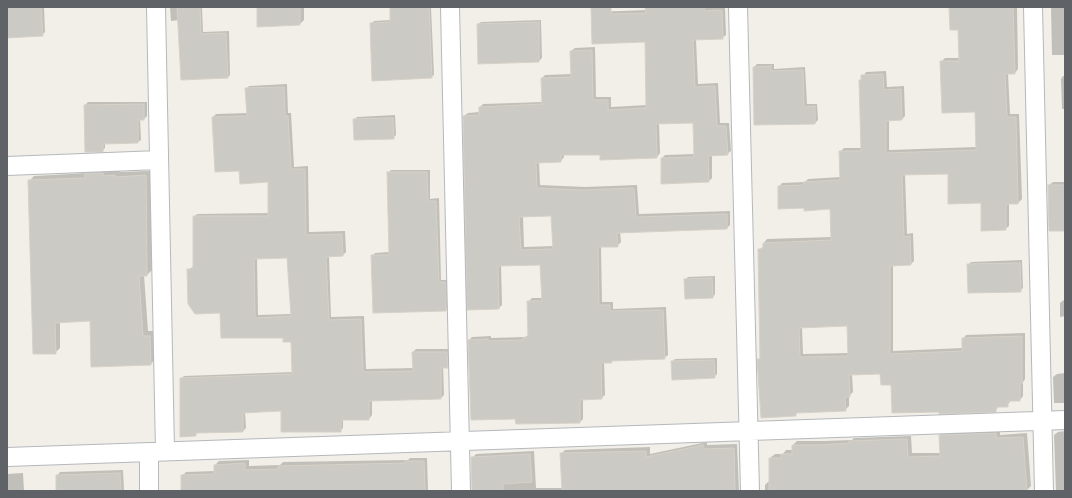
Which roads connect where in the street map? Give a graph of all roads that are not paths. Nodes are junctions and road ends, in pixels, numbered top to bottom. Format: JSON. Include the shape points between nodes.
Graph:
{"nodes":[{"id":1,"x":156,"y":7,"type":"edge"},
{"id":2,"x":450,"y":7,"type":"edge"},
{"id":3,"x":738,"y":7,"type":"edge"},
{"id":4,"x":1033,"y":7,"type":"edge"},
{"id":5,"x":159,"y":160,"type":"junction"},
{"id":6,"x":7,"y":166,"type":"edge"},
{"id":7,"x":1065,"y":420,"type":"edge"},
{"id":8,"x":1042,"y":421,"type":"junction"},
{"id":9,"x":749,"y":431,"type":"junction"},
{"id":10,"x":460,"y":441,"type":"junction"},
{"id":11,"x":157,"y":452,"type":"junction"},
{"id":12,"x":7,"y":457,"type":"edge"},
{"id":13,"x":149,"y":491,"type":"edge"},
{"id":14,"x":461,"y":491,"type":"edge"},
{"id":15,"x":750,"y":491,"type":"edge"},
{"id":16,"x":1044,"y":491,"type":"edge"}],
"edges":[{"from":1,"to":5,"type":"street"},
{"from":2,"to":10,"type":"street"},
{"from":3,"to":9,"type":"street"},
{"from":4,"to":8,"type":"street"},
{"from":5,"to":6,"type":"street"},
{"from":5,"to":11,"type":"street"},
{"from":7,"to":8,"type":"street"},
{"from":8,"to":9,"type":"street"},
{"from":8,"to":16,"type":"street"},
{"from":9,"to":10,"type":"street"},
{"from":9,"to":15,"type":"street"},
{"from":10,"to":11,"type":"street"},
{"from":10,"to":14,"type":"street"},
{"from":11,"to":12,"type":"street"},
{"from":11,"to":13,"type":"street"}]}
